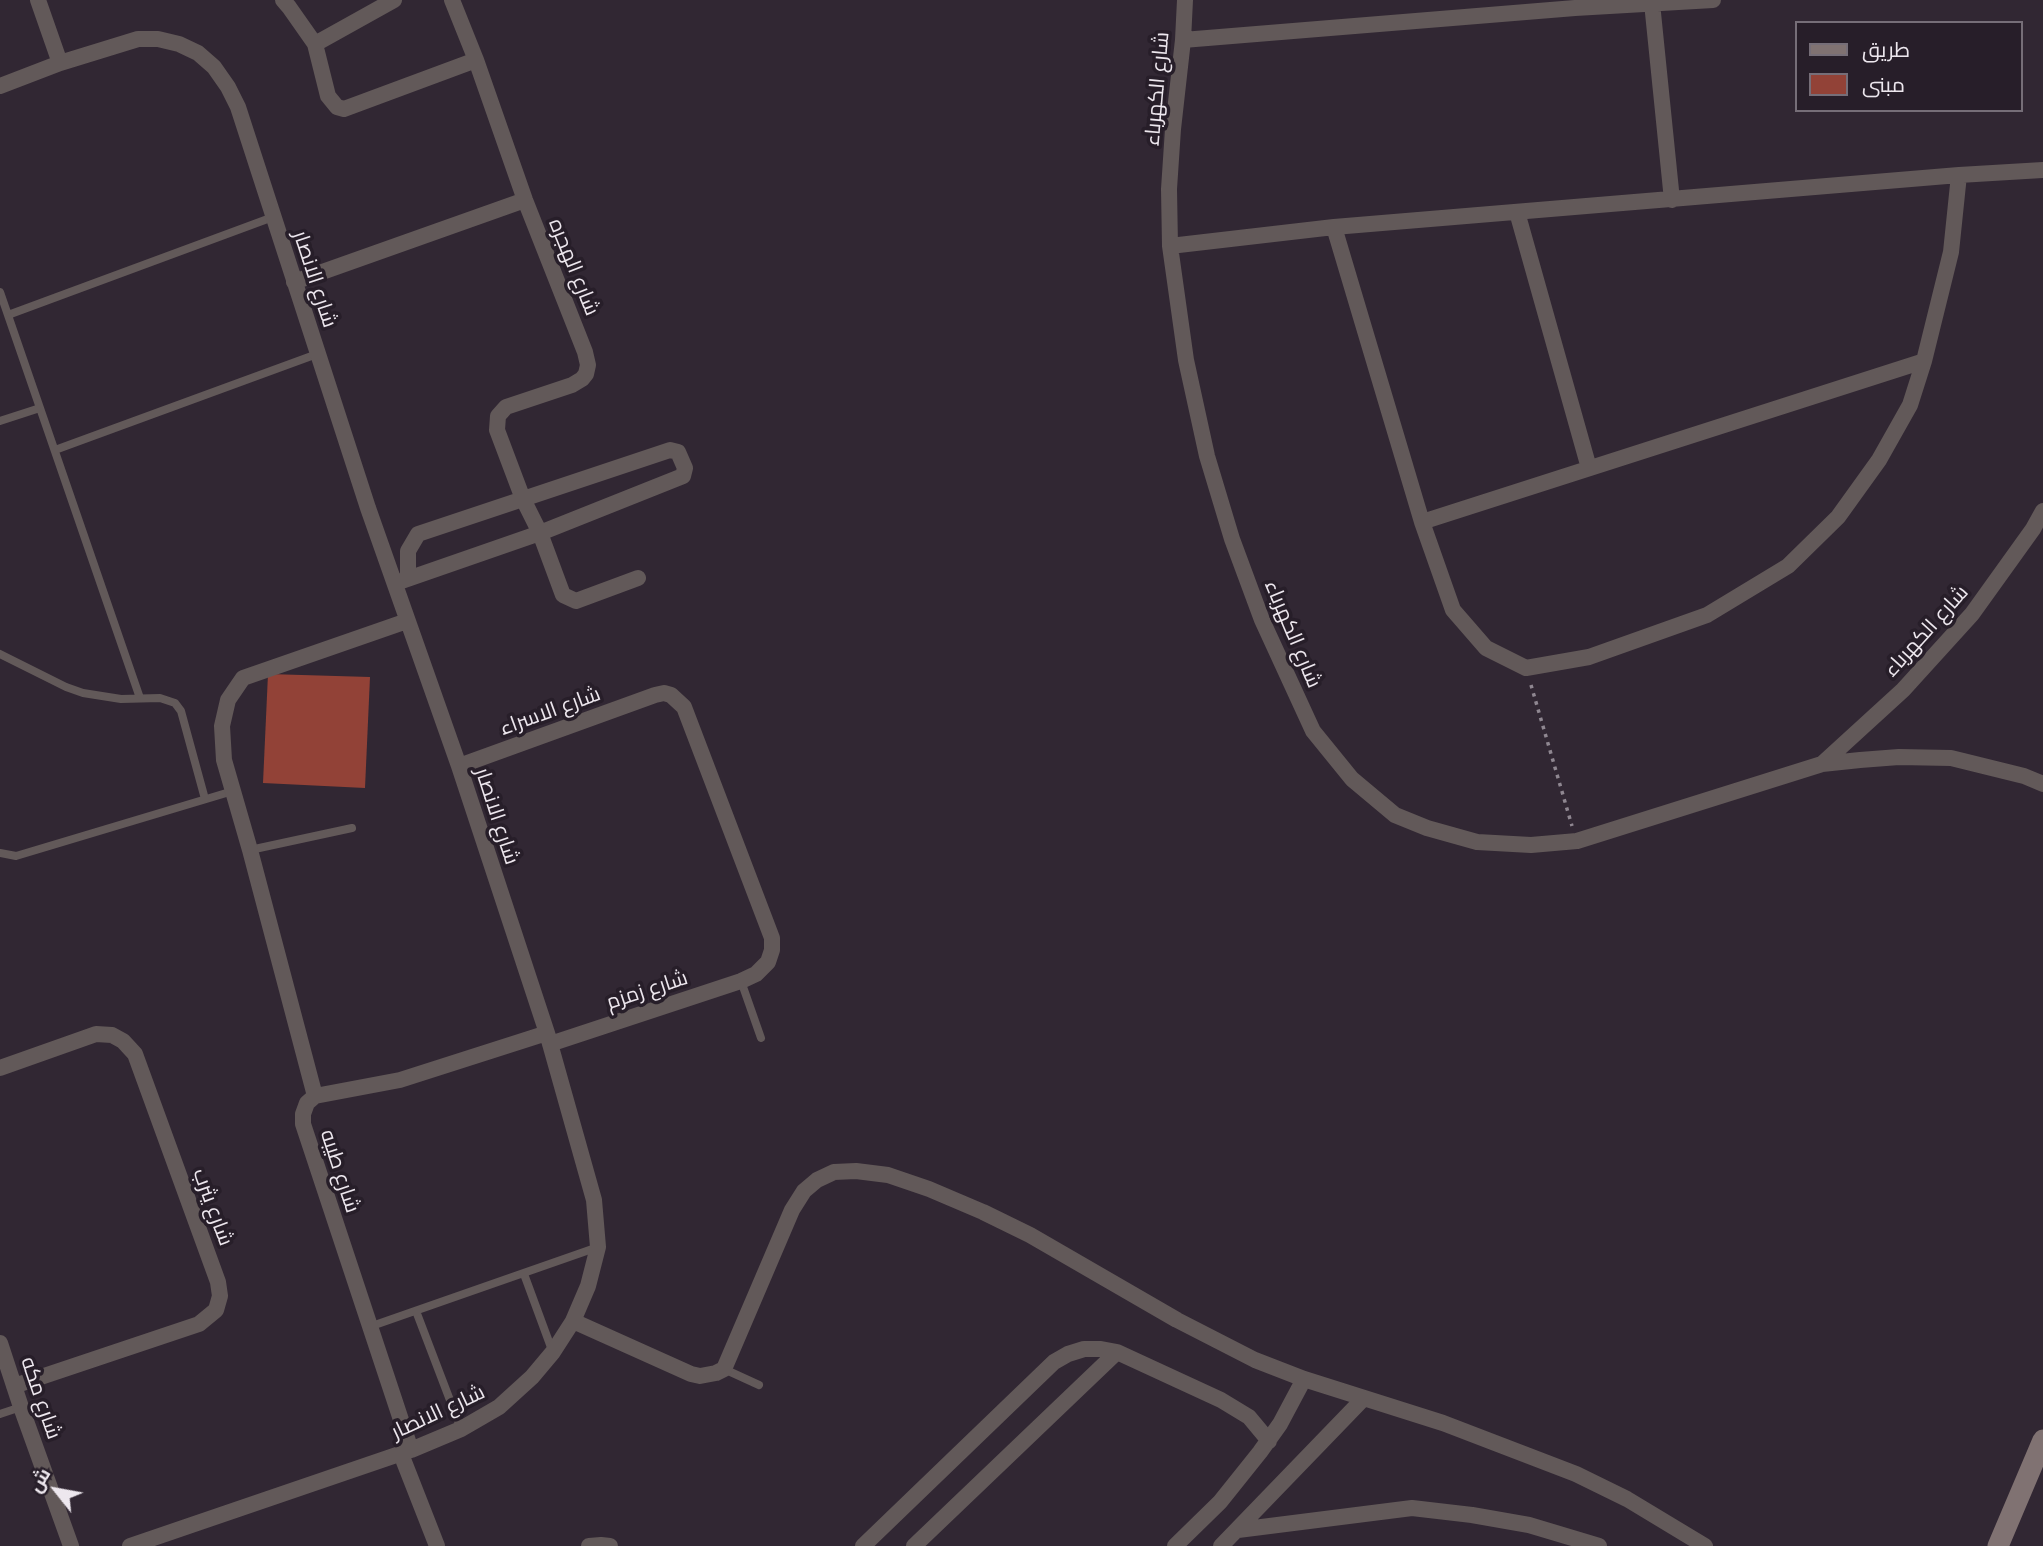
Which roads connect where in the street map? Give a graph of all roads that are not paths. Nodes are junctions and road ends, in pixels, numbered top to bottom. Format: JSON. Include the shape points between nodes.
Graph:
{"nodes":[{"id":1,"x":38,"y":0,"type":"edge"},
{"id":2,"x":283,"y":0,"type":"edge"},
{"id":3,"x":394,"y":0,"type":"edge"},
{"id":4,"x":452,"y":0,"type":"edge"},
{"id":5,"x":1185,"y":0,"type":"edge"},
{"id":6,"x":1713,"y":0,"type":"edge"},
{"id":7,"x":1652,"y":3,"type":"junction"},
{"id":8,"x":1575,"y":4,"type":"edge"},
{"id":9,"x":1183,"y":40,"type":"junction"},
{"id":10,"x":315,"y":44,"type":"junction"},
{"id":11,"x":476,"y":60,"type":"junction"},
{"id":12,"x":60,"y":63,"type":"junction"},
{"id":13,"x":0,"y":86,"type":"edge"},
{"id":14,"x":2043,"y":170,"type":"edge"},
{"id":15,"x":1959,"y":175,"type":"junction"},
{"id":16,"x":524,"y":200,"type":"junction"},
{"id":17,"x":1672,"y":200,"type":"junction"},
{"id":18,"x":1517,"y":212,"type":"junction"},
{"id":19,"x":273,"y":216,"type":"junction"},
{"id":20,"x":1334,"y":227,"type":"junction"},
{"id":21,"x":1170,"y":246,"type":"junction"},
{"id":22,"x":294,"y":282,"type":"junction"},
{"id":23,"x":0,"y":292,"type":"edge"},
{"id":24,"x":8,"y":316,"type":"junction"},
{"id":25,"x":317,"y":354,"type":"junction"},
{"id":26,"x":1924,"y":361,"type":"junction"},
{"id":27,"x":40,"y":408,"type":"junction"},
{"id":28,"x":0,"y":421,"type":"edge"},
{"id":29,"x":55,"y":450,"type":"junction"},
{"id":30,"x":1589,"y":468,"type":"junction"},
{"id":31,"x":523,"y":499,"type":"junction"},
{"id":32,"x":2043,"y":511,"type":"edge"},
{"id":33,"x":1422,"y":522,"type":"junction"},
{"id":34,"x":540,"y":533,"type":"junction"},
{"id":35,"x":638,"y":578,"type":"dead end"},
{"id":36,"x":402,"y":580,"type":"junction"},
{"id":37,"x":407,"y":621,"type":"junction"},
{"id":38,"x":0,"y":654,"type":"edge"},
{"id":39,"x":141,"y":698,"type":"junction"},
{"id":40,"x":1822,"y":764,"type":"junction"},
{"id":41,"x":459,"y":766,"type":"junction"},
{"id":42,"x":2043,"y":784,"type":"edge"},
{"id":43,"x":233,"y":791,"type":"junction"},
{"id":44,"x":205,"y":799,"type":"junction"},
{"id":45,"x":352,"y":828,"type":"dead end"},
{"id":46,"x":250,"y":849,"type":"junction"},
{"id":47,"x":0,"y":853,"type":"edge"},
{"id":48,"x":748,"y":978,"type":"junction"},
{"id":49,"x":761,"y":1038,"type":"dead end"},
{"id":50,"x":548,"y":1039,"type":"junction"},
{"id":51,"x":0,"y":1068,"type":"edge"},
{"id":52,"x":315,"y":1096,"type":"junction"},
{"id":53,"x":598,"y":1247,"type":"junction"},
{"id":54,"x":524,"y":1274,"type":"junction"},
{"id":55,"x":416,"y":1311,"type":"junction"},
{"id":56,"x":573,"y":1321,"type":"junction"},
{"id":57,"x":369,"y":1327,"type":"junction"},
{"id":58,"x":1,"y":1351,"type":"edge"},
{"id":59,"x":553,"y":1352,"type":"junction"},
{"id":60,"x":1117,"y":1352,"type":"junction"},
{"id":61,"x":724,"y":1369,"type":"junction"},
{"id":62,"x":1304,"y":1379,"type":"junction"},
{"id":63,"x":759,"y":1385,"type":"dead end"},
{"id":64,"x":14,"y":1386,"type":"junction"},
{"id":65,"x":1364,"y":1398,"type":"junction"},
{"id":66,"x":21,"y":1407,"type":"junction"},
{"id":67,"x":0,"y":1415,"type":"edge"},
{"id":68,"x":461,"y":1429,"type":"junction"},
{"id":69,"x":2043,"y":1440,"type":"edge"},
{"id":70,"x":1269,"y":1441,"type":"junction"},
{"id":71,"x":406,"y":1452,"type":"junction"},
{"id":72,"x":180,"y":1530,"type":"junction"},
{"id":73,"x":1238,"y":1530,"type":"junction"},
{"id":74,"x":71,"y":1546,"type":"edge"},
{"id":75,"x":130,"y":1546,"type":"edge"},
{"id":76,"x":186,"y":1546,"type":"edge"},
{"id":77,"x":437,"y":1546,"type":"edge"},
{"id":78,"x":589,"y":1546,"type":"edge"},
{"id":79,"x":610,"y":1546,"type":"edge"},
{"id":80,"x":863,"y":1546,"type":"edge"},
{"id":81,"x":914,"y":1546,"type":"edge"},
{"id":82,"x":1175,"y":1546,"type":"edge"},
{"id":83,"x":1221,"y":1546,"type":"edge"},
{"id":84,"x":1599,"y":1546,"type":"edge"},
{"id":85,"x":1705,"y":1546,"type":"edge"},
{"id":86,"x":1998,"y":1546,"type":"edge"}],
"edges":[{"from":1,"to":12,"type":"street"},
{"from":2,"to":10,"type":"street"},
{"from":3,"to":10,"type":"street"},
{"from":4,"to":11,"type":"street","name":"شارع الهجره"},
{"from":5,"to":9,"type":"street","name":"شارع الكهرباء"},
{"from":6,"to":7,"type":"street"},
{"from":7,"to":8,"type":"street"},
{"from":7,"to":17,"type":"street"},
{"from":8,"to":9,"type":"street"},
{"from":9,"to":21,"type":"street","name":"شارع الكهرباء","via":[[1169,189]]},
{"from":10,"to":11,"type":"street","via":[[328,96],[344,109]]},
{"from":11,"to":16,"type":"street","name":"شارع الهجره"},
{"from":12,"to":13,"type":"street","name":"شارع الانصار"},
{"from":12,"to":19,"type":"street","name":"شارع الانصار","via":[[138,39],[158,39],[198,53],[214,67],[233,97]]},
{"from":14,"to":15,"type":"street"},
{"from":15,"to":17,"type":"street"},
{"from":15,"to":26,"type":"street","via":[[1951,252]]},
{"from":16,"to":22,"type":"street"},
{"from":16,"to":31,"type":"street","name":"شارع الهجره","via":[[588,365],[582,379],[572,385],[506,407],[498,415],[498,430]]},
{"from":17,"to":18,"type":"street"},
{"from":18,"to":20,"type":"street"},
{"from":18,"to":30,"type":"street"},
{"from":19,"to":22,"type":"street","name":"شارع الانصار"},
{"from":19,"to":24,"type":"lane"},
{"from":20,"to":21,"type":"street"},
{"from":20,"to":33,"type":"street"},
{"from":21,"to":40,"type":"street","name":"شارع الكهرباء","via":[[1186,360],[1207,456],[1262,620],[1313,731],[1352,779],[1395,815],[1477,842],[1531,845],[1577,841]]},
{"from":22,"to":25,"type":"street","name":"شارع الانصار"},
{"from":23,"to":24,"type":"lane"},
{"from":24,"to":27,"type":"lane"},
{"from":25,"to":29,"type":"lane"},
{"from":25,"to":36,"type":"street","name":"شارع الانصار","via":[[368,508]]},
{"from":26,"to":30,"type":"street"},
{"from":26,"to":33,"type":"street","via":[[1910,405],[1879,460],[1838,517],[1788,566],[1707,615],[1589,657],[1526,668],[1486,648],[1453,610]]},
{"from":27,"to":28,"type":"lane"},
{"from":27,"to":29,"type":"lane"},
{"from":29,"to":39,"type":"lane"},
{"from":30,"to":33,"type":"street"},
{"from":31,"to":34,"type":"street"},
{"from":31,"to":34,"type":"street","via":[[670,450],[678,452],[685,468],[683,476]]},
{"from":31,"to":36,"type":"street","via":[[418,534],[408,551]]},
{"from":32,"to":40,"type":"street","name":"شارع الكهرباء","via":[[1972,614],[1903,690]]},
{"from":34,"to":35,"type":"street","via":[[563,595],[576,601]]},
{"from":34,"to":36,"type":"street"},
{"from":36,"to":37,"type":"street","name":"شارع الانصار"},
{"from":37,"to":41,"type":"street","name":"شارع الانصار"},
{"from":37,"to":43,"type":"street","via":[[243,678],[228,699],[222,726],[224,760]]},
{"from":38,"to":39,"type":"lane","via":[[75,690]]},
{"from":39,"to":44,"type":"lane","via":[[169,701],[181,711]]},
{"from":40,"to":42,"type":"street","name":"شارع الكهرباء","via":[[1951,758]]},
{"from":41,"to":48,"type":"street","name":"شارع الاسراء","via":[[655,695],[671,695],[684,707],[772,938],[768,962]]},
{"from":41,"to":50,"type":"street","name":"شارع الانصار"},
{"from":43,"to":44,"type":"lane"},
{"from":43,"to":46,"type":"street"},
{"from":44,"to":47,"type":"lane","via":[[16,856]]},
{"from":45,"to":46,"type":"lane"},
{"from":46,"to":52,"type":"street"},
{"from":48,"to":49,"type":"lane"},
{"from":48,"to":50,"type":"street","name":"شارع زمزم"},
{"from":50,"to":52,"type":"street","via":[[400,1080]]},
{"from":50,"to":53,"type":"street","name":"شارع الانصار","via":[[594,1200]]},
{"from":51,"to":64,"type":"street","name":"شارع يثرب","via":[[96,1034],[123,1041],[135,1054],[220,1296],[216,1310],[199,1324]]},
{"from":52,"to":57,"type":"street","name":"شارع طيبه","via":[[307,1103],[303,1124]]},
{"from":53,"to":54,"type":"lane"},
{"from":53,"to":56,"type":"street","name":"شارع الانصار"},
{"from":54,"to":55,"type":"lane"},
{"from":54,"to":59,"type":"lane"},
{"from":55,"to":57,"type":"lane"},
{"from":55,"to":68,"type":"lane"},
{"from":56,"to":59,"type":"street","name":"شارع الانصار"},
{"from":56,"to":61,"type":"street","via":[[691,1374],[708,1376]]},
{"from":57,"to":71,"type":"street","name":"شارع طيبه"},
{"from":58,"to":64,"type":"street","name":"شارع مكه"},
{"from":59,"to":68,"type":"street","name":"شارع الانصار","via":[[499,1407]]},
{"from":60,"to":70,"type":"street","via":[[1236,1408]]},
{"from":60,"to":80,"type":"street","via":[[1084,1349],[1054,1362]]},
{"from":60,"to":81,"type":"street"},
{"from":61,"to":62,"type":"street","via":[[804,1191],[834,1172],[856,1171],[888,1175],[983,1212],[1177,1320]]},
{"from":61,"to":63,"type":"lane"},
{"from":62,"to":65,"type":"street"},
{"from":62,"to":70,"type":"street"},
{"from":64,"to":66,"type":"street","name":"شارع مكه"},
{"from":65,"to":73,"type":"street"},
{"from":65,"to":85,"type":"street","via":[[1576,1474]]},
{"from":66,"to":67,"type":"lane"},
{"from":66,"to":74,"type":"street","name":"شارع مكه"},
{"from":68,"to":71,"type":"street","name":"شارع الانصار"},
{"from":69,"to":86,"type":"main road"},
{"from":70,"to":82,"type":"street","via":[[1220,1502]]},
{"from":71,"to":72,"type":"street","name":"شارع الانصار"},
{"from":71,"to":77,"type":"street","name":"شارع طيبه"},
{"from":72,"to":75,"type":"street","name":"شارع الانصار"},
{"from":72,"to":76,"type":"street"},
{"from":73,"to":83,"type":"street"},
{"from":73,"to":84,"type":"street","via":[[1412,1508],[1529,1525]]},
{"from":78,"to":79,"type":"street"}]}
